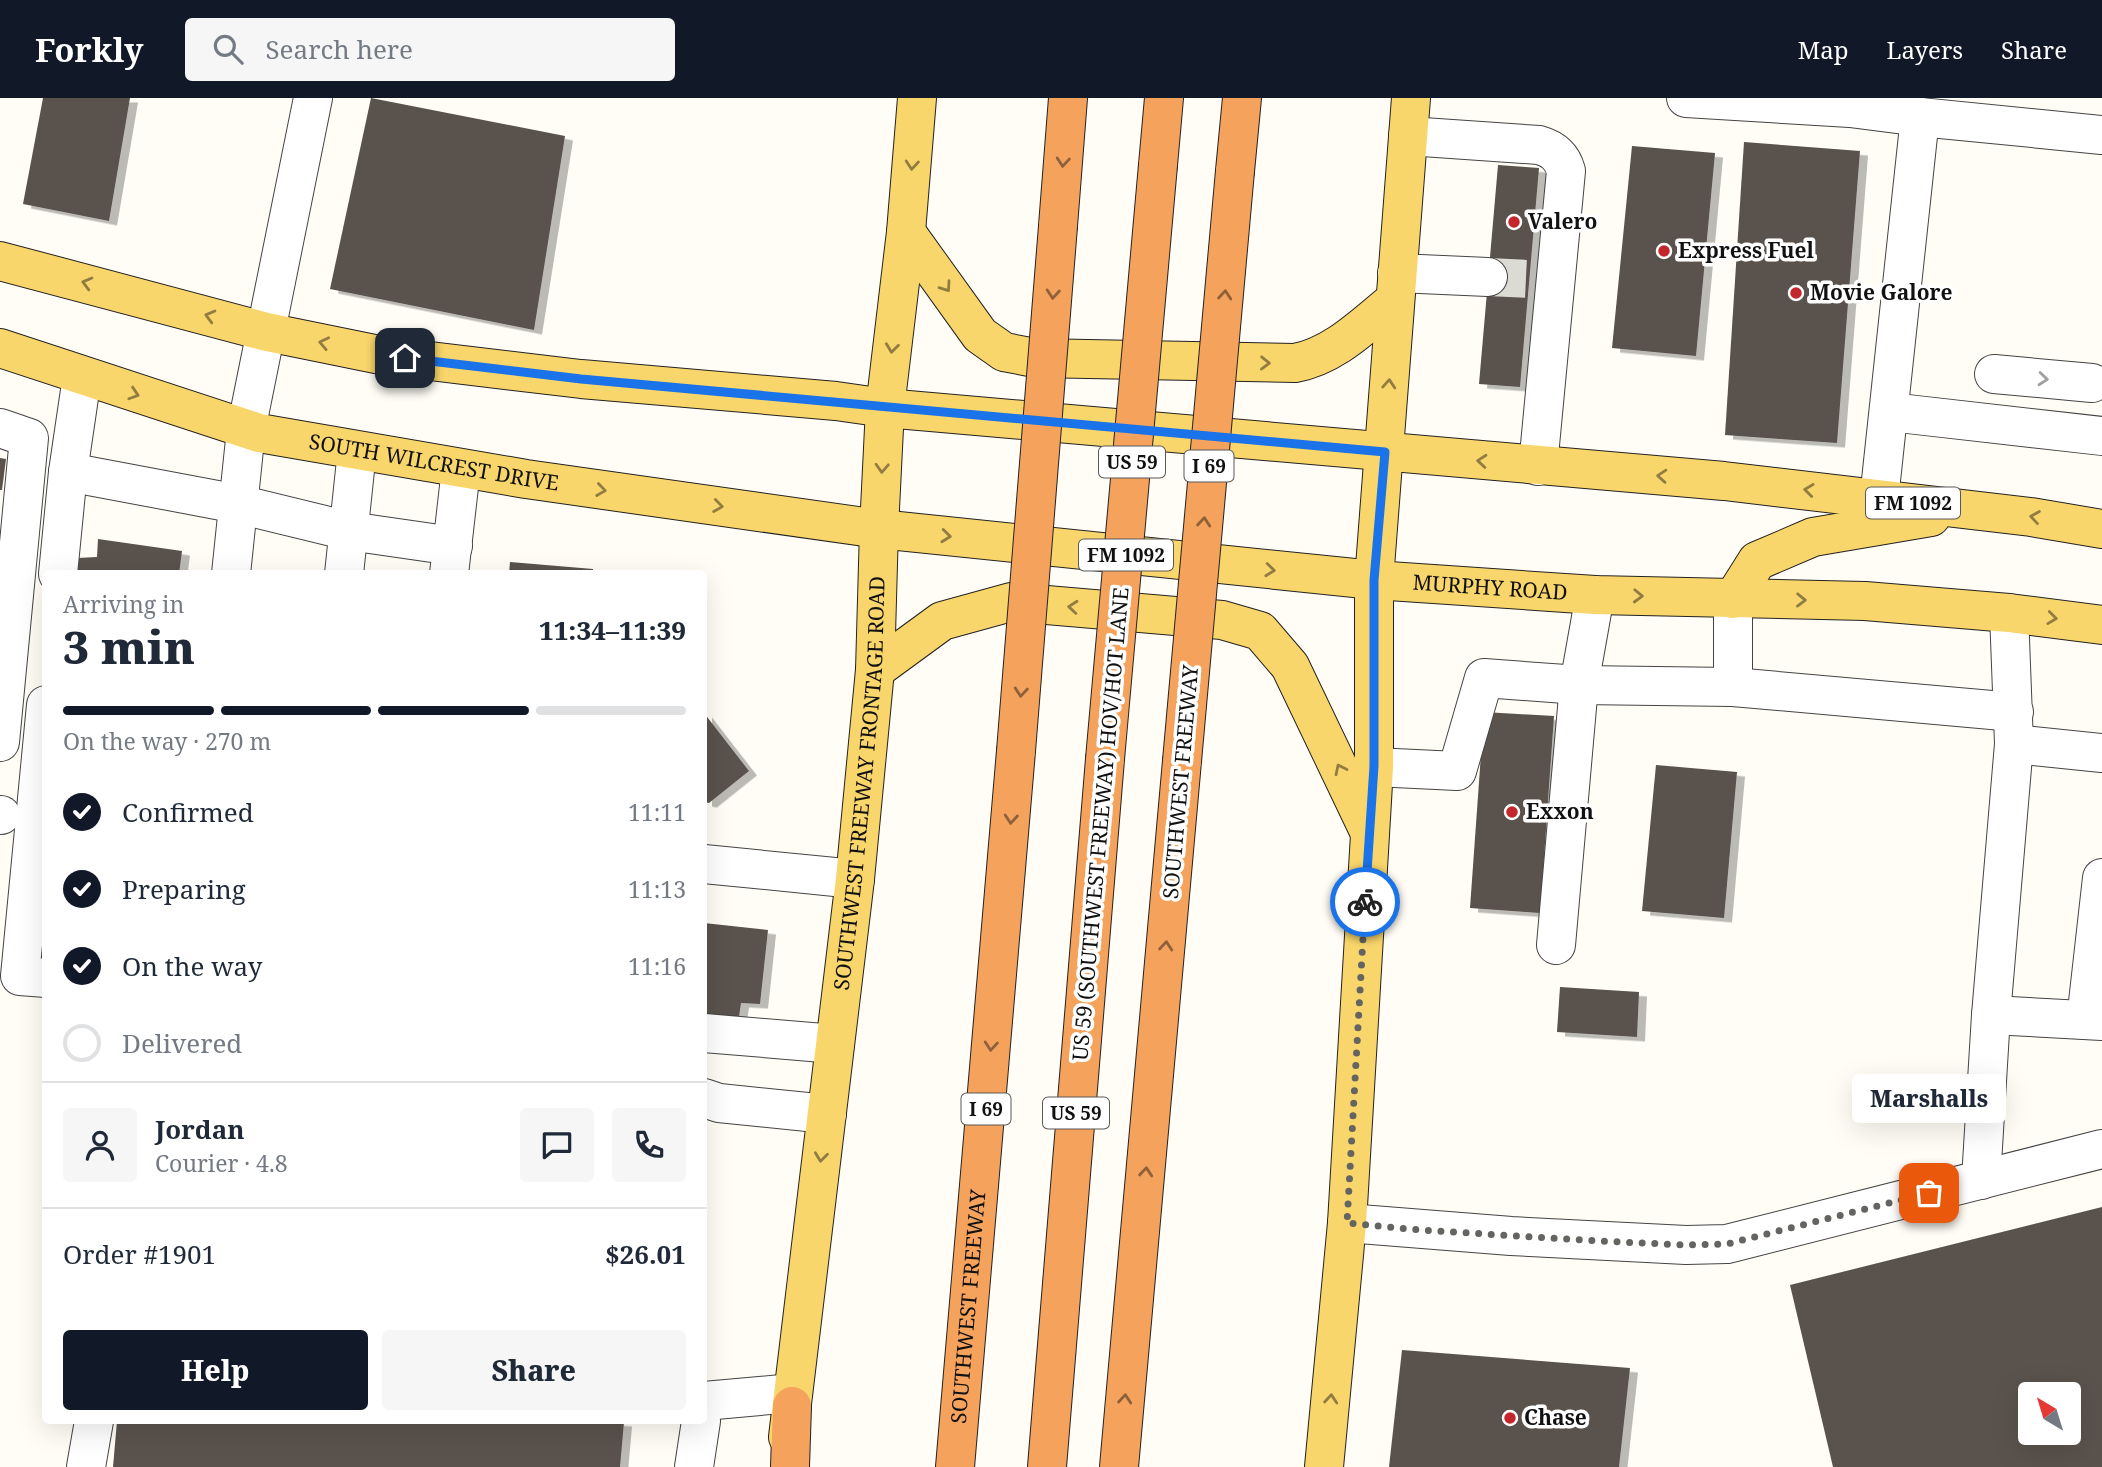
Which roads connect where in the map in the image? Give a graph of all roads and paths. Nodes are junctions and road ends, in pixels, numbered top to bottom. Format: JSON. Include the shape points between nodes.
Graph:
{"nodes":[{"id":1,"x":313,"y":98,"type":"edge"},
{"id":2,"x":917,"y":98,"type":"edge"},
{"id":3,"x":1068,"y":98,"type":"edge"},
{"id":4,"x":1164,"y":98,"type":"edge"},
{"id":5,"x":1242,"y":98,"type":"edge"},
{"id":6,"x":1411,"y":98,"type":"edge"},
{"id":7,"x":1686,"y":98,"type":"edge"},
{"id":8,"x":1920,"y":117,"type":"junction"},
{"id":9,"x":2102,"y":135,"type":"edge"},
{"id":10,"x":1408,"y":136,"type":"junction"},
{"id":11,"x":906,"y":232,"type":"junction"},
{"id":12,"x":0,"y":261,"type":"edge"},
{"id":13,"x":1489,"y":277,"type":"tunnel mouth"},
{"id":14,"x":1396,"y":286,"type":"junction"},
{"id":15,"x":267,"y":332,"type":"junction"},
{"id":16,"x":0,"y":348,"type":"edge"},
{"id":17,"x":1994,"y":374,"type":"dead end"},
{"id":18,"x":82,"y":377,"type":"junction"},
{"id":19,"x":2092,"y":383,"type":"dead end"},
{"id":20,"x":885,"y":408,"type":"junction"},
{"id":21,"x":1890,"y":412,"type":"junction"},
{"id":22,"x":0,"y":428,"type":"edge"},
{"id":23,"x":246,"y":430,"type":"junction"},
{"id":24,"x":2102,"y":436,"type":"edge"},
{"id":25,"x":357,"y":451,"type":"junction"},
{"id":26,"x":1385,"y":452,"type":"junction"},
{"id":27,"x":27,"y":462,"type":"junction"},
{"id":28,"x":1538,"y":466,"type":"junction"},
{"id":29,"x":461,"y":469,"type":"junction"},
{"id":30,"x":68,"y":472,"type":"junction"},
{"id":31,"x":1879,"y":499,"type":"junction"},
{"id":32,"x":238,"y":504,"type":"junction"},
{"id":33,"x":1975,"y":510,"type":"junction"},
{"id":34,"x":879,"y":528,"type":"junction"},
{"id":35,"x":2102,"y":529,"type":"edge"},
{"id":36,"x":349,"y":531,"type":"junction"},
{"id":37,"x":451,"y":560,"type":"edge"},
{"id":38,"x":58,"y":570,"type":"edge"},
{"id":39,"x":231,"y":570,"type":"edge"},
{"id":40,"x":344,"y":570,"type":"edge"},
{"id":41,"x":0,"y":579,"type":"edge"},
{"id":42,"x":1374,"y":580,"type":"junction"},
{"id":43,"x":1595,"y":595,"type":"junction"},
{"id":44,"x":1733,"y":599,"type":"junction"},
{"id":45,"x":2009,"y":613,"type":"junction"},
{"id":46,"x":2102,"y":625,"type":"edge"},
{"id":47,"x":875,"y":670,"type":"junction"},
{"id":48,"x":1579,"y":685,"type":"junction"},
{"id":49,"x":1733,"y":687,"type":"junction"},
{"id":50,"x":2014,"y":728,"type":"junction"},
{"id":51,"x":0,"y":742,"type":"edge"},
{"id":52,"x":42,"y":747,"type":"edge"},
{"id":53,"x":2102,"y":753,"type":"edge"},
{"id":54,"x":1374,"y":766,"type":"junction"},
{"id":55,"x":1369,"y":831,"type":"junction"},
{"id":56,"x":707,"y":864,"type":"edge"},
{"id":57,"x":2102,"y":878,"type":"edge"},
{"id":58,"x":855,"y":879,"type":"junction"},
{"id":59,"x":1556,"y":945,"type":"dead end"},
{"id":60,"x":42,"y":978,"type":"edge"},
{"id":61,"x":1991,"y":1015,"type":"junction"},
{"id":62,"x":2094,"y":1021,"type":"edge"},
{"id":63,"x":707,"y":1033,"type":"edge"},
{"id":64,"x":835,"y":1044,"type":"junction"},
{"id":65,"x":707,"y":1099,"type":"edge"},
{"id":66,"x":827,"y":1114,"type":"junction"},
{"id":67,"x":2102,"y":1149,"type":"edge"},
{"id":68,"x":1981,"y":1180,"type":"junction"},
{"id":69,"x":1347,"y":1223,"type":"junction"},
{"id":70,"x":792,"y":1400,"type":"junction"},
{"id":71,"x":707,"y":1401,"type":"edge"},
{"id":72,"x":93,"y":1424,"type":"edge"},
{"id":73,"x":701,"y":1424,"type":"edge"},
{"id":74,"x":86,"y":1467,"type":"edge"},
{"id":75,"x":694,"y":1467,"type":"edge"},
{"id":76,"x":784,"y":1467,"type":"edge"},
{"id":77,"x":790,"y":1467,"type":"edge"},
{"id":78,"x":956,"y":1467,"type":"edge"},
{"id":79,"x":1048,"y":1467,"type":"edge"},
{"id":80,"x":1119,"y":1467,"type":"edge"},
{"id":81,"x":1324,"y":1467,"type":"edge"}],
"edges":[{"from":1,"to":15,"type":"lane"},
{"from":2,"to":11,"type":"main road","name":"SOUTHWEST FREEWAY FRONTAGE ROAD","one_way":true},
{"from":3,"to":78,"type":"highway","name":"SOUTHWEST FREEWAY","number":"I 69","one_way":true,"bridge":true},
{"from":4,"to":79,"type":"highway","name":"US 59 (SOUTHWEST FREEWAY) HOV/HOT LANE","number":"US 59","bridge":true},
{"from":80,"to":5,"type":"highway","name":"SOUTHWEST FREEWAY","number":"I 69","one_way":true,"bridge":true},
{"from":6,"to":10,"type":"main road"},
{"from":7,"to":8,"type":"lane"},
{"from":8,"to":9,"type":"lane"},
{"from":8,"to":21,"type":"lane"},
{"from":10,"to":14,"type":"main road"},
{"from":10,"to":28,"type":"lane","via":[[1539,145],[1564,162],[1566,171],[1542,281]]},
{"from":11,"to":14,"type":"main road","one_way":true,"via":[[980,335],[1004,352],[1035,358],[1313,360],[1341,343]]},
{"from":11,"to":20,"type":"main road","name":"SOUTHWEST FREEWAY FRONTAGE ROAD","one_way":true},
{"from":15,"to":12,"type":"main road","one_way":true},
{"from":13,"to":14,"type":"lane"},
{"from":26,"to":14,"type":"main road","one_way":true},
{"from":20,"to":15,"type":"main road","one_way":true,"via":[[380,355]]},
{"from":15,"to":23,"type":"lane"},
{"from":16,"to":18,"type":"main road","name":"SOUTH WILCREST DRIVE"},
{"from":17,"to":19,"type":"lane","one_way":true},
{"from":18,"to":23,"type":"main road","name":"SOUTH WILCREST DRIVE","one_way":true},
{"from":18,"to":30,"type":"lane"},
{"from":20,"to":26,"type":"main road","number":"FM 1092"},
{"from":20,"to":34,"type":"main road","name":"SOUTHWEST FREEWAY FRONTAGE ROAD","one_way":true},
{"from":21,"to":24,"type":"lane"},
{"from":21,"to":31,"type":"lane"},
{"from":22,"to":27,"type":"lane","via":[[29,438]]},
{"from":23,"to":25,"type":"main road","name":"SOUTH WILCREST DRIVE"},
{"from":23,"to":32,"type":"lane"},
{"from":25,"to":29,"type":"main road","name":"SOUTH WILCREST DRIVE"},
{"from":25,"to":36,"type":"lane"},
{"from":28,"to":26,"type":"main road","number":"FM 1092","one_way":true},
{"from":26,"to":42,"type":"main road"},
{"from":27,"to":41,"type":"lane","via":[[13,477]]},
{"from":27,"to":51,"type":"lane"},
{"from":31,"to":28,"type":"main road","number":"FM 1092","one_way":true},
{"from":29,"to":34,"type":"main road","name":"SOUTH WILCREST DRIVE","one_way":true},
{"from":29,"to":37,"type":"lane"},
{"from":30,"to":32,"type":"lane"},
{"from":30,"to":38,"type":"lane"},
{"from":31,"to":33,"type":"main road","number":"FM 1092"},
{"from":32,"to":36,"type":"lane"},
{"from":32,"to":39,"type":"lane"},
{"from":35,"to":33,"type":"main road","number":"FM 1092","one_way":true},
{"from":33,"to":44,"type":"main road","via":[[1813,537],[1757,561]]},
{"from":34,"to":42,"type":"main road","name":"MURPHY ROAD","number":"FM 1092","one_way":true},
{"from":34,"to":47,"type":"main road","name":"SOUTHWEST FREEWAY FRONTAGE ROAD"},
{"from":36,"to":37,"type":"lane"},
{"from":36,"to":40,"type":"lane"},
{"from":42,"to":43,"type":"main road","name":"MURPHY ROAD","number":"FM 1092"},
{"from":42,"to":54,"type":"main road"},
{"from":43,"to":44,"type":"main road","name":"MURPHY ROAD","number":"FM 1092","one_way":true},
{"from":43,"to":48,"type":"lane"},
{"from":44,"to":45,"type":"main road","name":"MURPHY ROAD","number":"FM 1092","one_way":true,"via":[[1865,601]]},
{"from":44,"to":49,"type":"lane"},
{"from":45,"to":46,"type":"main road","name":"MURPHY ROAD","number":"FM 1092","one_way":true},
{"from":45,"to":50,"type":"lane"},
{"from":55,"to":47,"type":"main road","one_way":true,"via":[[1290,666],[1260,631],[1222,620],[1011,602],[943,621]]},
{"from":47,"to":58,"type":"main road","name":"SOUTHWEST FREEWAY FRONTAGE ROAD"},
{"from":48,"to":49,"type":"lane"},
{"from":48,"to":54,"type":"lane","via":[[1485,678],[1457,771]]},
{"from":48,"to":59,"type":"lane"},
{"from":49,"to":50,"type":"lane"},
{"from":50,"to":53,"type":"lane"},
{"from":50,"to":61,"type":"lane"},
{"from":52,"to":60,"type":"lane","via":[[20,976]]},
{"from":54,"to":55,"type":"main road"},
{"from":55,"to":69,"type":"main road"},
{"from":56,"to":58,"type":"lane"},
{"from":57,"to":62,"type":"lane"},
{"from":58,"to":64,"type":"main road","name":"SOUTHWEST FREEWAY FRONTAGE ROAD"},
{"from":61,"to":62,"type":"lane"},
{"from":61,"to":68,"type":"lane"},
{"from":63,"to":64,"type":"lane"},
{"from":64,"to":66,"type":"main road","name":"SOUTHWEST FREEWAY FRONTAGE ROAD"},
{"from":65,"to":66,"type":"lane"},
{"from":66,"to":70,"type":"main road","name":"SOUTHWEST FREEWAY FRONTAGE ROAD","one_way":true},
{"from":67,"to":68,"type":"lane"},
{"from":68,"to":69,"type":"lane","via":[[1727,1244],[1598,1241]]},
{"from":81,"to":69,"type":"main road","one_way":true},
{"from":70,"to":71,"type":"lane"},
{"from":70,"to":76,"type":"main road","name":"SOUTHWEST FREEWAY FRONTAGE ROAD"},
{"from":70,"to":77,"type":"highway"},
{"from":72,"to":74,"type":"lane"},
{"from":73,"to":75,"type":"lane"}]}
